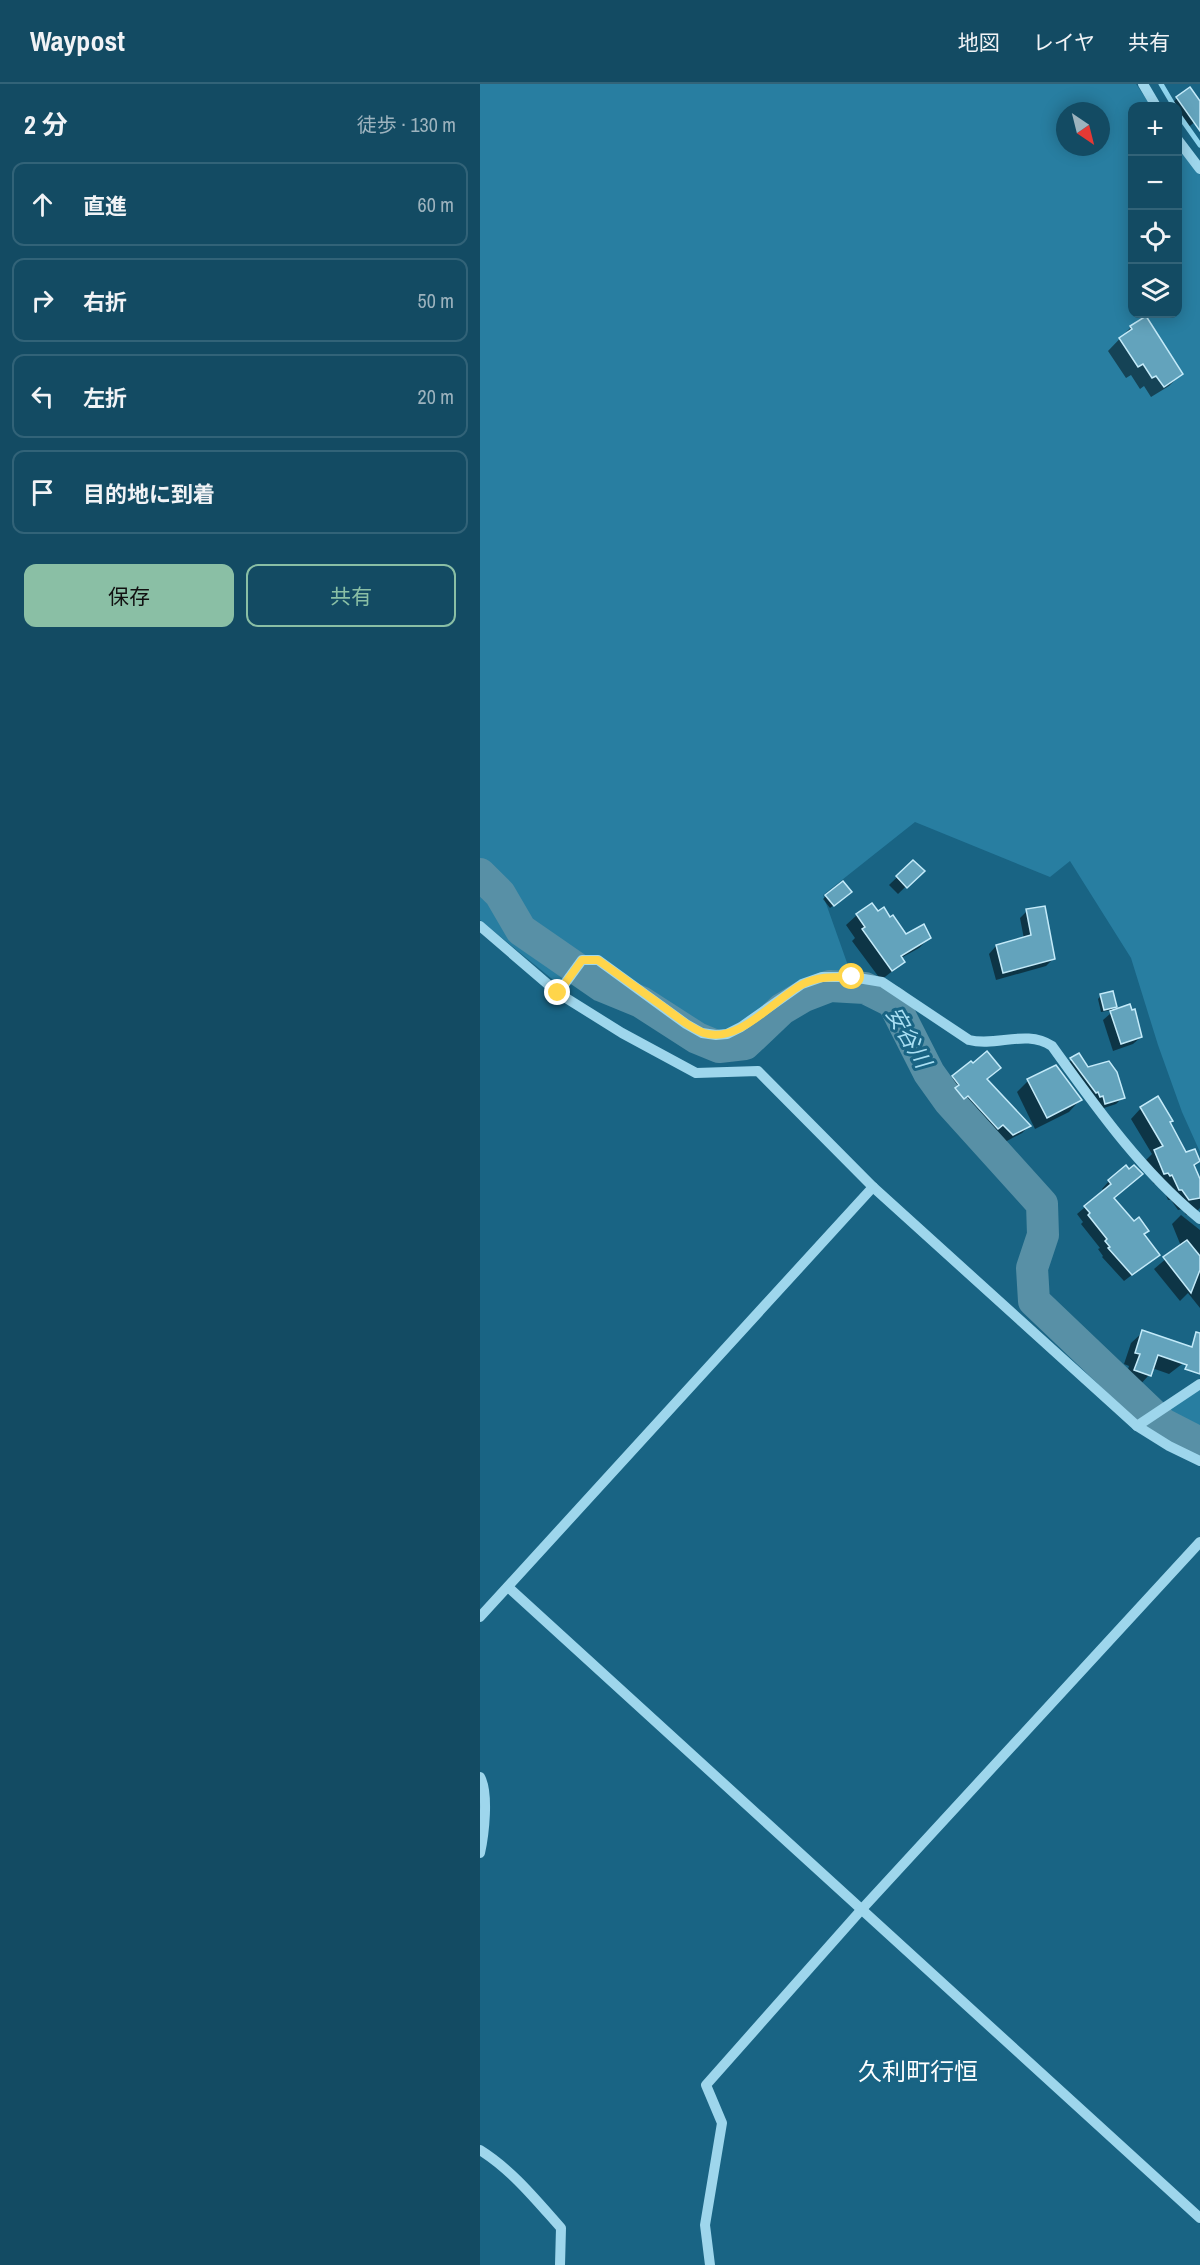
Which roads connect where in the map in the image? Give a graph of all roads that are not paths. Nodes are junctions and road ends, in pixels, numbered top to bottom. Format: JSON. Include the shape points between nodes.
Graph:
{"nodes":[{"id":1,"x":1143,"y":84,"type":"edge"},
{"id":2,"x":1154,"y":102,"type":"edge"},
{"id":3,"x":1182,"y":145,"type":"edge"},
{"id":4,"x":1200,"y":169,"type":"edge"},
{"id":5,"x":480,"y":926,"type":"edge"},
{"id":6,"x":561,"y":989,"type":"junction"},
{"id":7,"x":873,"y":1187,"type":"junction"},
{"id":8,"x":1200,"y":1219,"type":"edge"},
{"id":9,"x":1200,"y":1384,"type":"edge"},
{"id":10,"x":1139,"y":1424,"type":"junction"},
{"id":11,"x":1200,"y":1461,"type":"edge"},
{"id":12,"x":1200,"y":1542,"type":"edge"},
{"id":13,"x":508,"y":1587,"type":"junction"},
{"id":14,"x":480,"y":1617,"type":"edge"},
{"id":15,"x":480,"y":1777,"type":"edge"},
{"id":16,"x":480,"y":1853,"type":"edge"},
{"id":17,"x":862,"y":1910,"type":"junction"},
{"id":18,"x":480,"y":2150,"type":"edge"},
{"id":19,"x":1200,"y":2218,"type":"edge"},
{"id":20,"x":560,"y":2265,"type":"edge"},
{"id":21,"x":710,"y":2265,"type":"edge"}],
"edges":[{"from":1,"to":2,"type":"street"},
{"from":3,"to":4,"type":"street"},
{"from":5,"to":6,"type":"street"},
{"from":6,"to":7,"type":"street","via":[[622,1033],[696,1073],[758,1071]]},
{"from":6,"to":8,"type":"street","via":[[582,960],[598,960],[686,1024],[716,1035],[741,1027],[802,984],[822,977],[882,982],[969,1040],[980,1043],[1017,1038],[1041,1040],[1052,1046],[1112,1129]]},
{"from":7,"to":10,"type":"street"},
{"from":7,"to":13,"type":"street"},
{"from":9,"to":10,"type":"street"},
{"from":10,"to":11,"type":"street","via":[[1169,1446]]},
{"from":12,"to":17,"type":"street"},
{"from":13,"to":14,"type":"street"},
{"from":13,"to":17,"type":"street"},
{"from":15,"to":16,"type":"street","via":[[484,1784]]},
{"from":17,"to":19,"type":"street"},
{"from":17,"to":21,"type":"street","via":[[705,2085],[722,2123],[705,2225]]},
{"from":18,"to":20,"type":"street","via":[[494,2158],[561,2228]]}]}
